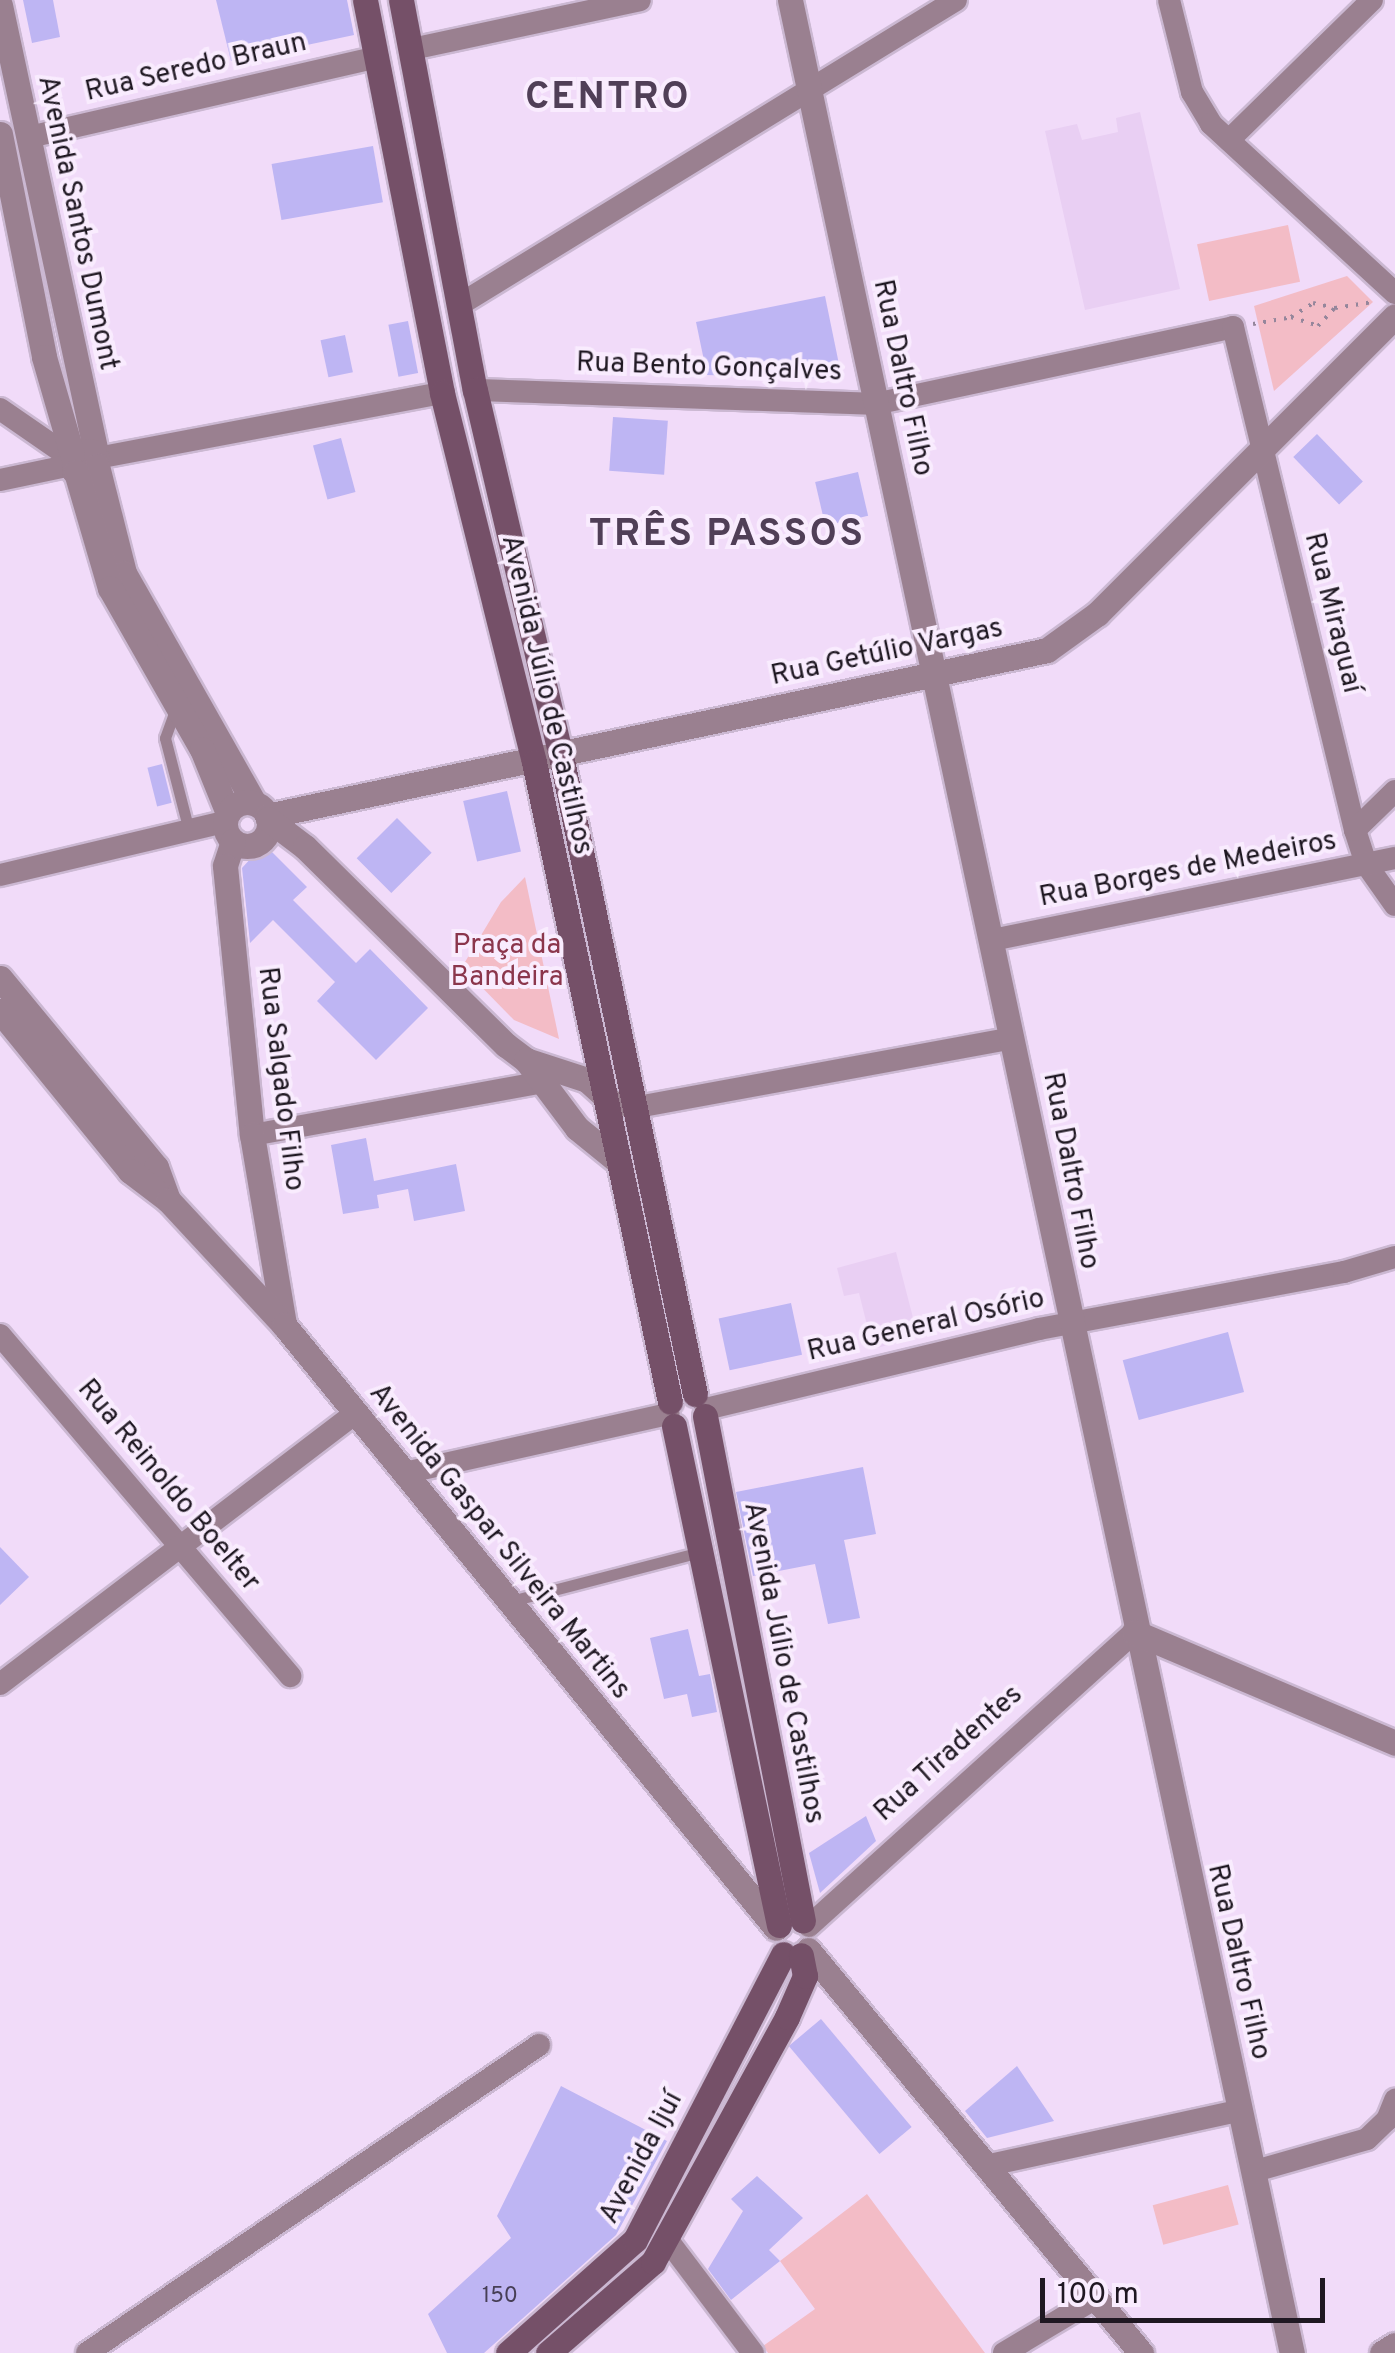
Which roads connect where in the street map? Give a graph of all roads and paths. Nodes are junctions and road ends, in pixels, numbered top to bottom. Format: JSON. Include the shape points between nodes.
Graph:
{"nodes":[{"id":1,"x":365,"y":0,"type":"edge"},
{"id":2,"x":401,"y":0,"type":"edge"},
{"id":3,"x":640,"y":0,"type":"edge"},
{"id":4,"x":790,"y":0,"type":"edge"},
{"id":5,"x":956,"y":0,"type":"edge"},
{"id":6,"x":1169,"y":0,"type":"edge"},
{"id":7,"x":1372,"y":0,"type":"edge"},
{"id":8,"x":0,"y":5,"type":"edge"},
{"id":9,"x":412,"y":49,"type":"junction"},
{"id":10,"x":377,"y":58,"type":"junction"},
{"id":11,"x":810,"y":85,"type":"junction"},
{"id":12,"x":0,"y":134,"type":"edge"},
{"id":13,"x":29,"y":137,"type":"junction"},
{"id":14,"x":1228,"y":140,"type":"junction"},
{"id":15,"x":1391,"y":303,"type":"edge"},
{"id":16,"x":459,"y":305,"type":"junction"},
{"id":17,"x":1336,"y":308,"type":"junction"},
{"id":18,"x":1291,"y":317,"type":"junction"},
{"id":19,"x":1233,"y":327,"type":"junction"},
{"id":20,"x":475,"y":390,"type":"junction"},
{"id":21,"x":442,"y":393,"type":"junction"},
{"id":22,"x":875,"y":404,"type":"junction"},
{"id":23,"x":0,"y":409,"type":"edge"},
{"id":24,"x":1260,"y":451,"type":"junction"},
{"id":25,"x":83,"y":461,"type":"junction"},
{"id":26,"x":0,"y":480,"type":"edge"},
{"id":27,"x":937,"y":670,"type":"junction"},
{"id":28,"x":177,"y":705,"type":"junction"},
{"id":29,"x":561,"y":756,"type":"junction"},
{"id":30,"x":534,"y":762,"type":"junction"},
{"id":31,"x":1395,"y":790,"type":"edge"},
{"id":32,"x":263,"y":813,"type":"junction"},
{"id":33,"x":229,"y":825,"type":"junction"},
{"id":34,"x":1356,"y":830,"type":"junction"},
{"id":35,"x":189,"y":831,"type":"junction"},
{"id":36,"x":1395,"y":858,"type":"edge"},
{"id":37,"x":1366,"y":864,"type":"junction"},
{"id":38,"x":0,"y":876,"type":"edge"},
{"id":39,"x":1395,"y":905,"type":"edge"},
{"id":40,"x":992,"y":940,"type":"junction"},
{"id":41,"x":0,"y":978,"type":"edge"},
{"id":42,"x":0,"y":1011,"type":"edge"},
{"id":43,"x":1013,"y":1038,"type":"junction"},
{"id":44,"x":532,"y":1072,"type":"junction"},
{"id":45,"x":601,"y":1094,"type":"junction"},
{"id":46,"x":632,"y":1108,"type":"junction"},
{"id":47,"x":252,"y":1135,"type":"junction"},
{"id":48,"x":614,"y":1158,"type":"junction"},
{"id":49,"x":168,"y":1200,"type":"junction"},
{"id":50,"x":1395,"y":1257,"type":"edge"},
{"id":51,"x":1070,"y":1323,"type":"junction"},
{"id":52,"x":284,"y":1325,"type":"junction"},
{"id":53,"x":0,"y":1335,"type":"edge"},
{"id":54,"x":686,"y":1410,"type":"junction"},
{"id":55,"x":354,"y":1414,"type":"junction"},
{"id":56,"x":404,"y":1473,"type":"junction"},
{"id":57,"x":180,"y":1546,"type":"junction"},
{"id":58,"x":730,"y":1546,"type":"junction"},
{"id":59,"x":701,"y":1552,"type":"junction"},
{"id":60,"x":509,"y":1601,"type":"junction"},
{"id":61,"x":1134,"y":1632,"type":"junction"},
{"id":62,"x":290,"y":1676,"type":"dead end"},
{"id":63,"x":0,"y":1684,"type":"edge"},
{"id":64,"x":1395,"y":1744,"type":"edge"},
{"id":65,"x":794,"y":1937,"type":"junction"},
{"id":66,"x":539,"y":2044,"type":"dead end"},
{"id":67,"x":1395,"y":2100,"type":"edge"},
{"id":68,"x":1240,"y":2110,"type":"junction"},
{"id":69,"x":985,"y":2166,"type":"junction"},
{"id":70,"x":1255,"y":2170,"type":"junction"},
{"id":71,"x":666,"y":2238,"type":"junction"},
{"id":72,"x":610,"y":2284,"type":"junction"},
{"id":73,"x":1096,"y":2298,"type":"junction"},
{"id":74,"x":1395,"y":2345,"type":"edge"},
{"id":75,"x":87,"y":2353,"type":"edge"},
{"id":76,"x":508,"y":2353,"type":"edge"},
{"id":77,"x":548,"y":2353,"type":"edge"},
{"id":78,"x":754,"y":2353,"type":"edge"},
{"id":79,"x":1004,"y":2353,"type":"edge"},
{"id":80,"x":1142,"y":2353,"type":"edge"},
{"id":81,"x":1292,"y":2353,"type":"edge"},
{"id":82,"x":1382,"y":2353,"type":"edge"}],
"edges":[{"from":1,"to":10,"type":"main road","name":"Avenida Júlio de Castilhos"},
{"from":2,"to":9,"type":"main road","name":"Avenida Júlio de Castilhos"},
{"from":3,"to":9,"type":"street"},
{"from":4,"to":11,"type":"street","name":"Rua Daltro Filho"},
{"from":5,"to":11,"type":"street"},
{"from":6,"to":14,"type":"street","via":[[1192,92]]},
{"from":7,"to":14,"type":"street"},
{"from":8,"to":13,"type":"street","name":"Avenida Santos Dumont"},
{"from":9,"to":10,"type":"main road"},
{"from":9,"to":16,"type":"main road","name":"Avenida Júlio de Castilhos"},
{"from":10,"to":13,"type":"street","name":"Rua Seredo Braun"},
{"from":10,"to":21,"type":"main road","name":"Avenida Júlio de Castilhos"},
{"from":11,"to":16,"type":"street"},
{"from":11,"to":22,"type":"street","name":"Rua Daltro Filho"},
{"from":12,"to":25,"type":"street","name":"Avenida Santos Dumont","via":[[44,358]]},
{"from":13,"to":25,"type":"street","name":"Avenida Santos Dumont"},
{"from":14,"to":15,"type":"street"},
{"from":15,"to":17,"type":"path"},
{"from":15,"to":24,"type":"street","name":"Rua Getúlio Vargas"},
{"from":16,"to":20,"type":"main road","name":"Avenida Júlio de Castilhos"},
{"from":17,"to":18,"type":"path","via":[[1313,303]]},
{"from":17,"to":18,"type":"path","via":[[1318,326]]},
{"from":18,"to":19,"type":"path"},
{"from":19,"to":22,"type":"street","name":"Rua Bento Gonçalves"},
{"from":19,"to":24,"type":"street","name":"Rua Miraguaí"},
{"from":20,"to":21,"type":"main road"},
{"from":20,"to":22,"type":"street","name":"Rua Bento Gonçalves"},
{"from":20,"to":29,"type":"main road","name":"Avenida Júlio de Castilhos"},
{"from":21,"to":25,"type":"street"},
{"from":21,"to":30,"type":"main road","name":"Avenida Júlio de Castilhos"},
{"from":22,"to":27,"type":"street","name":"Rua Daltro Filho"},
{"from":23,"to":25,"type":"street"},
{"from":24,"to":27,"type":"street","name":"Rua Getúlio Vargas","via":[[1072,636],[1047,650]]},
{"from":24,"to":34,"type":"street","name":"Rua Miraguaí"},
{"from":25,"to":26,"type":"street"},
{"from":25,"to":28,"type":"street","name":"Avenida Santos Dumont","via":[[110,588]]},
{"from":25,"to":32,"type":"street","name":"Avenida Santos Dumont","via":[[124,573]]},
{"from":27,"to":29,"type":"street","name":"Rua Getúlio Vargas"},
{"from":27,"to":40,"type":"street","name":"Rua Daltro Filho"},
{"from":28,"to":33,"type":"street","name":"Avenida Santos Dumont"},
{"from":28,"to":35,"type":"lane","via":[[165,738]]},
{"from":29,"to":30,"type":"street","name":"Rua Getúlio Vargas"},
{"from":29,"to":46,"type":"main road","name":"Avenida Júlio de Castilhos"},
{"from":30,"to":32,"type":"street","name":"Rua Getúlio Vargas"},
{"from":30,"to":45,"type":"main road","name":"Avenida Júlio de Castilhos"},
{"from":31,"to":34,"type":"street"},
{"from":32,"to":33,"type":"street"},
{"from":32,"to":33,"type":"street","via":[[258,842]]},
{"from":32,"to":44,"type":"street","name":"Avenida Santos Dumont"},
{"from":33,"to":35,"type":"street"},
{"from":33,"to":47,"type":"street","name":"Rua Salgado Filho","via":[[225,866]]},
{"from":34,"to":37,"type":"street","name":"Rua Miraguaí"},
{"from":35,"to":38,"type":"street"},
{"from":36,"to":37,"type":"street","name":"Rua Borges de Medeiros"},
{"from":37,"to":39,"type":"street","name":"Rua Miraguaí"},
{"from":37,"to":40,"type":"street","name":"Rua Borges de Medeiros"},
{"from":40,"to":43,"type":"street","name":"Rua Daltro Filho"},
{"from":41,"to":49,"type":"street","name":"Avenida Gaspar Silveira Martins","via":[[156,1167]]},
{"from":42,"to":49,"type":"street","name":"Avenida Gaspar Silveira Martins","via":[[130,1171]]},
{"from":43,"to":46,"type":"street"},
{"from":43,"to":51,"type":"street","name":"Rua Daltro Filho"},
{"from":44,"to":45,"type":"street","name":"Avenida Santos Dumont","via":[[560,1068]]},
{"from":44,"to":47,"type":"street"},
{"from":44,"to":48,"type":"street"},
{"from":45,"to":46,"type":"street","name":"Avenida Santos Dumont"},
{"from":45,"to":48,"type":"main road","name":"Avenida Júlio de Castilhos"},
{"from":46,"to":54,"type":"main road","name":"Avenida Júlio de Castilhos"},
{"from":47,"to":52,"type":"street","name":"Rua Salgado Filho"},
{"from":48,"to":54,"type":"main road","name":"Avenida Júlio de Castilhos"},
{"from":49,"to":52,"type":"street","name":"Avenida Gaspar Silveira Martins"},
{"from":50,"to":51,"type":"street","name":"Rua General Osório"},
{"from":51,"to":54,"type":"street","name":"Rua General Osório"},
{"from":51,"to":61,"type":"street","name":"Rua Daltro Filho"},
{"from":52,"to":55,"type":"street","name":"Avenida Gaspar Silveira Martins"},
{"from":53,"to":57,"type":"street","name":"Rua Reinoldo Boelter"},
{"from":54,"to":56,"type":"street","name":"Rua General Osório"},
{"from":54,"to":58,"type":"main road","name":"Avenida Júlio de Castilhos"},
{"from":54,"to":59,"type":"main road","name":"Avenida Júlio de Castilhos"},
{"from":55,"to":56,"type":"street","name":"Avenida Gaspar Silveira Martins"},
{"from":55,"to":57,"type":"street"},
{"from":56,"to":60,"type":"street","name":"Avenida Gaspar Silveira Martins"},
{"from":57,"to":62,"type":"street","name":"Rua Reinoldo Boelter"},
{"from":57,"to":63,"type":"street"},
{"from":58,"to":59,"type":"main road"},
{"from":58,"to":65,"type":"main road","name":"Avenida Júlio de Castilhos"},
{"from":59,"to":60,"type":"lane"},
{"from":59,"to":65,"type":"main road","name":"Avenida Júlio de Castilhos"},
{"from":60,"to":65,"type":"street","name":"Avenida Gaspar Silveira Martins"},
{"from":61,"to":64,"type":"street"},
{"from":61,"to":65,"type":"street","name":"Rua Tiradentes"},
{"from":61,"to":68,"type":"street","name":"Rua Daltro Filho"},
{"from":65,"to":69,"type":"street","name":"Avenida Gaspar Silveira Martins"},
{"from":65,"to":71,"type":"main road","name":"Avenida Ijuí","via":[[803,1982]]},
{"from":65,"to":72,"type":"main road","name":"Avenida Ijuí"},
{"from":66,"to":75,"type":"street"},
{"from":67,"to":70,"type":"street","via":[[1387,2120],[1366,2140]]},
{"from":68,"to":69,"type":"street"},
{"from":68,"to":70,"type":"street","name":"Rua Daltro Filho"},
{"from":69,"to":73,"type":"street","name":"Avenida Gaspar Silveira Martins"},
{"from":70,"to":81,"type":"street","name":"Rua Daltro Filho"},
{"from":71,"to":72,"type":"main road","name":"Avenida Ijuí","via":[[653,2262]]},
{"from":71,"to":78,"type":"street"},
{"from":72,"to":76,"type":"main road","name":"Avenida Ijuí"},
{"from":72,"to":77,"type":"main road","name":"Avenida Ijuí"},
{"from":73,"to":79,"type":"street"},
{"from":73,"to":80,"type":"street","name":"Avenida Gaspar Silveira Martins"},
{"from":74,"to":82,"type":"street"}]}
